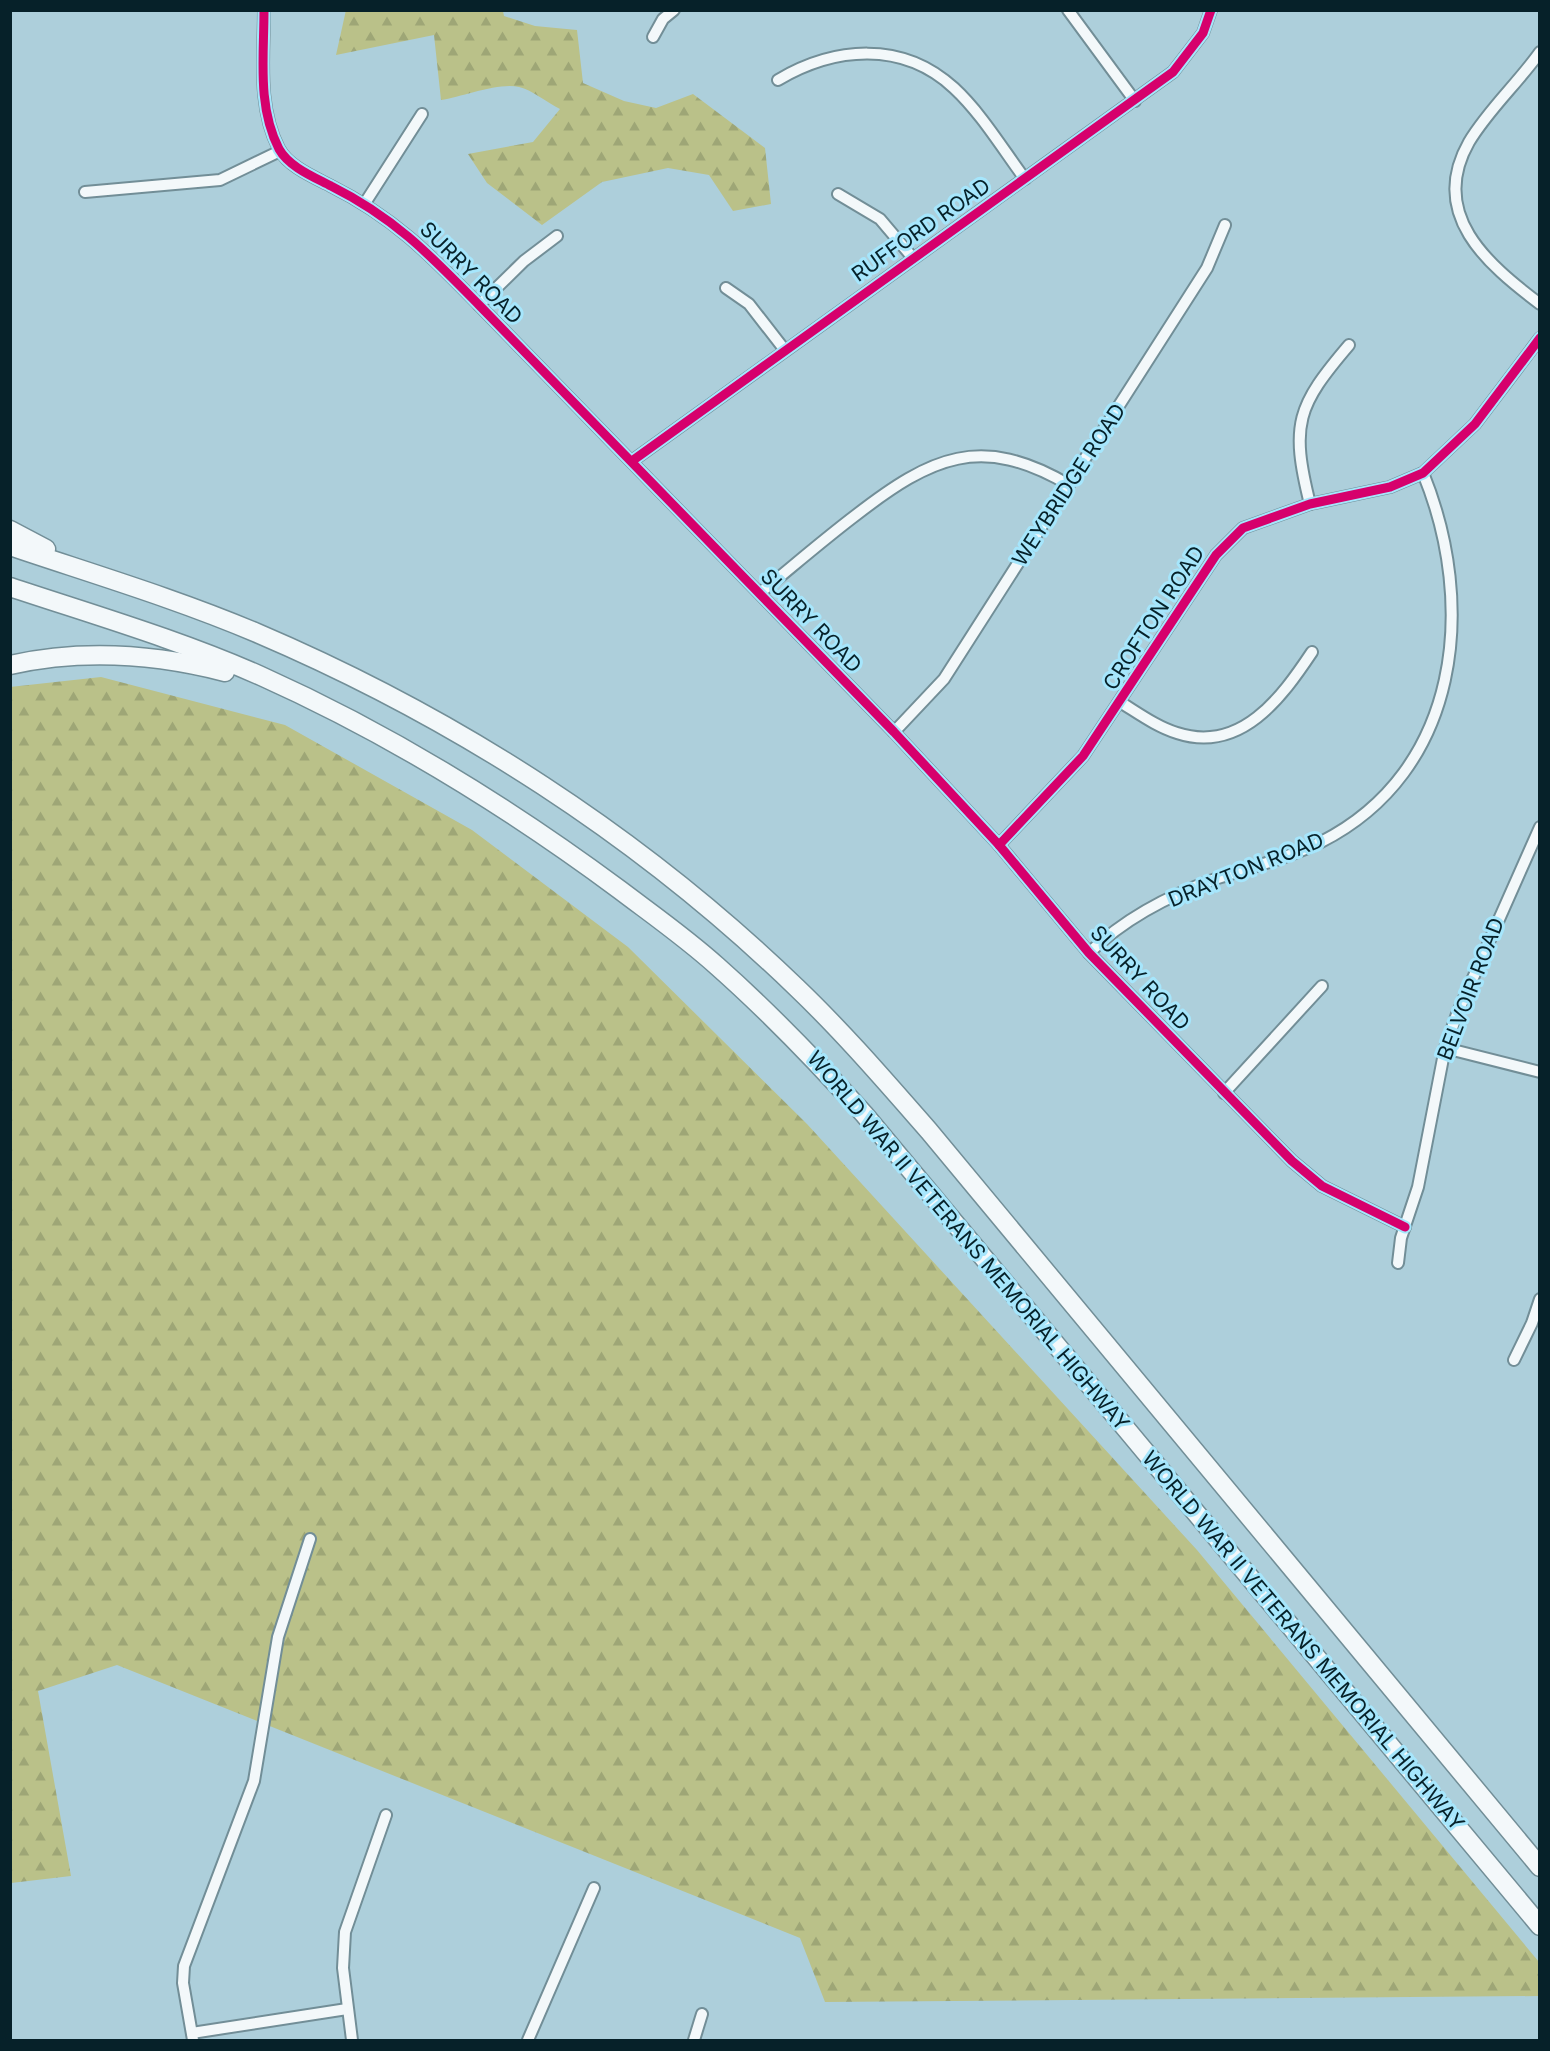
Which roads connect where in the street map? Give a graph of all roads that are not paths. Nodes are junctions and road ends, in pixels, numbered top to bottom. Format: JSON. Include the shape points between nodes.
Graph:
{"nodes":[{"id":1,"x":264,"y":10,"type":"edge"},
{"id":2,"x":674,"y":10,"type":"edge"},
{"id":3,"x":1068,"y":10,"type":"edge"},
{"id":4,"x":1211,"y":10,"type":"edge"},
{"id":5,"x":653,"y":37,"type":"dead end"},
{"id":6,"x":1539,"y":52,"type":"edge"},
{"id":7,"x":778,"y":80,"type":"dead end"},
{"id":8,"x":1135,"y":101,"type":"junction"},
{"id":9,"x":422,"y":114,"type":"dead end"},
{"id":10,"x":280,"y":151,"type":"junction"},
{"id":11,"x":1025,"y":178,"type":"junction"},
{"id":12,"x":85,"y":192,"type":"dead end"},
{"id":13,"x":838,"y":194,"type":"dead end"},
{"id":14,"x":365,"y":203,"type":"junction"},
{"id":15,"x":1225,"y":225,"type":"dead end"},
{"id":16,"x":557,"y":236,"type":"dead end"},
{"id":17,"x":913,"y":258,"type":"junction"},
{"id":18,"x":726,"y":288,"type":"dead end"},
{"id":19,"x":1539,"y":304,"type":"edge"},
{"id":20,"x":479,"y":305,"type":"junction"},
{"id":21,"x":1539,"y":338,"type":"edge"},
{"id":22,"x":1349,"y":345,"type":"dead end"},
{"id":23,"x":784,"y":350,"type":"junction"},
{"id":24,"x":632,"y":461,"type":"junction"},
{"id":25,"x":1423,"y":473,"type":"junction"},
{"id":26,"x":1069,"y":484,"type":"junction"},
{"id":27,"x":1310,"y":504,"type":"junction"},
{"id":28,"x":10,"y":530,"type":"edge"},
{"id":29,"x":10,"y":546,"type":"edge"},
{"id":30,"x":90,"y":573,"type":"junction"},
{"id":31,"x":10,"y":587,"type":"edge"},
{"id":32,"x":760,"y":593,"type":"junction"},
{"id":33,"x":1312,"y":652,"type":"dead end"},
{"id":34,"x":10,"y":665,"type":"edge"},
{"id":35,"x":258,"y":675,"type":"junction"},
{"id":36,"x":1120,"y":702,"type":"junction"},
{"id":37,"x":894,"y":732,"type":"junction"},
{"id":38,"x":1539,"y":827,"type":"edge"},
{"id":39,"x":999,"y":845,"type":"junction"},
{"id":40,"x":1089,"y":953,"type":"junction"},
{"id":41,"x":1322,"y":986,"type":"dead end"},
{"id":42,"x":1445,"y":1048,"type":"junction"},
{"id":43,"x":1539,"y":1072,"type":"edge"},
{"id":44,"x":1224,"y":1093,"type":"junction"},
{"id":45,"x":1405,"y":1227,"type":"junction"},
{"id":46,"x":1398,"y":1263,"type":"dead end"},
{"id":47,"x":1539,"y":1299,"type":"edge"},
{"id":48,"x":1514,"y":1360,"type":"dead end"},
{"id":49,"x":310,"y":1539,"type":"dead end"},
{"id":50,"x":386,"y":1815,"type":"dead end"},
{"id":51,"x":1539,"y":1867,"type":"edge"},
{"id":52,"x":594,"y":1888,"type":"dead end"},
{"id":53,"x":1539,"y":1926,"type":"edge"},
{"id":54,"x":347,"y":2009,"type":"junction"},
{"id":55,"x":702,"y":2014,"type":"dead end"},
{"id":56,"x":192,"y":2037,"type":"edge"},
{"id":57,"x":352,"y":2040,"type":"edge"},
{"id":58,"x":528,"y":2040,"type":"edge"},
{"id":59,"x":694,"y":2040,"type":"edge"}],
"edges":[{"from":1,"to":10,"type":"street","name":"SURRY ROAD","via":[[263,106]]},
{"from":2,"to":5,"type":"street","via":[[663,19]]},
{"from":3,"to":8,"type":"street"},
{"from":4,"to":8,"type":"street","name":"RUFFORD ROAD","via":[[1203,33],[1173,72]]},
{"from":6,"to":19,"type":"street","via":[[1470,141],[1458,169],[1455,197],[1462,223],[1481,252]]},
{"from":7,"to":11,"type":"street","via":[[839,54],[879,54],[912,62],[954,88]]},
{"from":8,"to":11,"type":"street","name":"RUFFORD ROAD"},
{"from":9,"to":14,"type":"street"},
{"from":10,"to":12,"type":"street","via":[[220,180]]},
{"from":10,"to":14,"type":"street","name":"SURRY ROAD","via":[[302,171]]},
{"from":11,"to":17,"type":"street","name":"RUFFORD ROAD"},
{"from":13,"to":17,"type":"street","via":[[880,219]]},
{"from":14,"to":20,"type":"street","name":"SURRY ROAD","via":[[410,236]]},
{"from":15,"to":26,"type":"street","name":"WEYBRIDGE ROAD","via":[[1207,268]]},
{"from":16,"to":20,"type":"street","via":[[524,261]]},
{"from":17,"to":23,"type":"street","name":"RUFFORD ROAD"},
{"from":18,"to":23,"type":"street","via":[[749,304]]},
{"from":20,"to":24,"type":"street","name":"SURRY ROAD"},
{"from":21,"to":25,"type":"street","name":"CROFTON ROAD","via":[[1475,424]]},
{"from":22,"to":27,"type":"street","via":[[1316,383],[1303,412],[1299,444]]},
{"from":23,"to":24,"type":"street","name":"RUFFORD ROAD"},
{"from":24,"to":32,"type":"street","name":"SURRY ROAD"},
{"from":25,"to":27,"type":"street","name":"CROFTON ROAD","via":[[1390,487]]},
{"from":25,"to":40,"type":"street","name":"DRAYTON ROAD","via":[[1446,552],[1453,595],[1452,640],[1434,717],[1404,771],[1373,806],[1338,832],[1285,857],[1172,898],[1115,930]]},
{"from":26,"to":32,"type":"street","via":[[1043,469],[1011,459],[980,456],[944,462],[914,474],[867,507]]},
{"from":26,"to":37,"type":"street","name":"WEYBRIDGE ROAD","via":[[944,679]]},
{"from":27,"to":36,"type":"street","name":"CROFTON ROAD","via":[[1244,528],[1216,555]]},
{"from":28,"to":30,"type":"highway"},
{"from":29,"to":30,"type":"highway","name":"WORLD WAR II VETERANS MEMORIAL HIGHWAY"},
{"from":30,"to":51,"type":"highway","name":"WORLD WAR II VETERANS MEMORIAL HIGHWAY","via":[[254,632],[456,731],[592,818],[755,948],[837,1027],[929,1131]]},
{"from":31,"to":35,"type":"highway","name":"WORLD WAR II VETERANS MEMORIAL HIGHWAY"},
{"from":32,"to":37,"type":"street","name":"SURRY ROAD"},
{"from":33,"to":36,"type":"street","via":[[1274,704],[1246,725],[1228,732],[1188,737]]},
{"from":34,"to":35,"type":"highway","via":[[66,656],[126,656],[177,661],[238,676]]},
{"from":35,"to":53,"type":"highway","name":"WORLD WAR II VETERANS MEMORIAL HIGHWAY","via":[[412,754],[515,816],[687,941],[782,1026],[925,1185]]},
{"from":36,"to":39,"type":"street","name":"CROFTON ROAD","via":[[1083,756]]},
{"from":37,"to":39,"type":"street","name":"SURRY ROAD"},
{"from":38,"to":42,"type":"street","name":"BELVOIR ROAD"},
{"from":39,"to":40,"type":"street","name":"SURRY ROAD"},
{"from":40,"to":44,"type":"street","name":"SURRY ROAD"},
{"from":41,"to":44,"type":"street"},
{"from":42,"to":43,"type":"street"},
{"from":42,"to":45,"type":"street","name":"BELVOIR ROAD","via":[[1418,1187]]},
{"from":44,"to":45,"type":"street","name":"SURRY ROAD","via":[[1322,1186]]},
{"from":45,"to":46,"type":"street","name":"BELVOIR ROAD"},
{"from":47,"to":48,"type":"street"},
{"from":49,"to":56,"type":"street","via":[[278,1637],[254,1781],[187,1953],[183,1983]]},
{"from":50,"to":54,"type":"street","via":[[345,1932]]},
{"from":52,"to":58,"type":"street"},
{"from":54,"to":56,"type":"street"},
{"from":54,"to":57,"type":"street"},
{"from":55,"to":59,"type":"street"}]}
